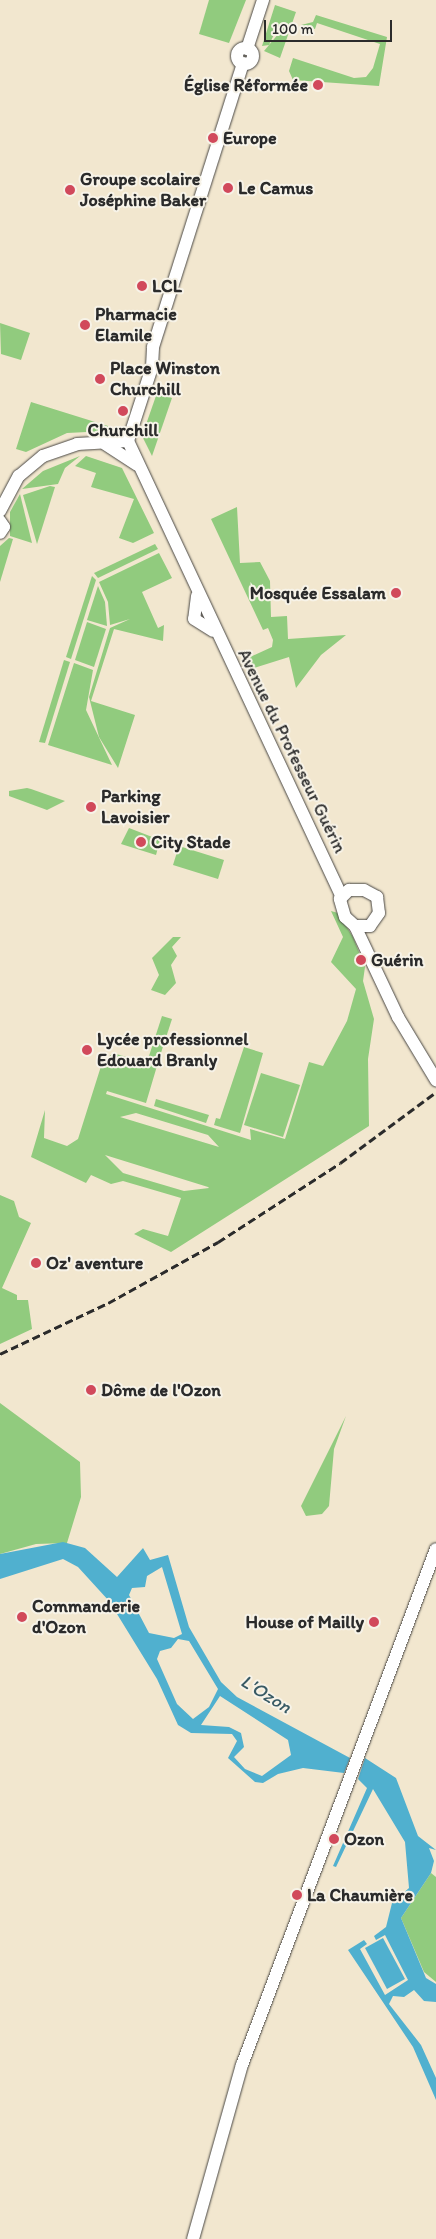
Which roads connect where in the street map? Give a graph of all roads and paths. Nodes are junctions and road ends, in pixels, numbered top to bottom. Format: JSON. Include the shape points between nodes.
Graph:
{"nodes":[{"id":1,"x":263,"y":0,"type":"edge"},
{"id":2,"x":120,"y":444,"type":"junction"},
{"id":3,"x":1,"y":519,"type":"edge"},
{"id":4,"x":342,"y":890,"type":"junction"},
{"id":5,"x":355,"y":926,"type":"junction"},
{"id":6,"x":370,"y":926,"type":"junction"},
{"id":7,"x":366,"y":954,"type":"junction"},
{"id":8,"x":436,"y":1080,"type":"edge"},
{"id":9,"x":436,"y":1549,"type":"edge"},
{"id":10,"x":193,"y":2239,"type":"edge"}],
"edges":[{"from":1,"to":2,"type":"main road","via":[[247,49],[252,57],[242,63]]},
{"from":2,"to":3,"type":"main road","via":[[77,444],[43,456],[19,476]]},
{"from":2,"to":4,"type":"main road","name":"Avenue du Professeur Guérin","via":[[137,465],[197,594],[202,615],[215,632]]},
{"from":4,"to":5,"type":"main road","via":[[343,911]]},
{"from":4,"to":6,"type":"main road","via":[[364,890],[377,897],[380,913]]},
{"from":5,"to":6,"type":"main road"},
{"from":5,"to":7,"type":"main road"},
{"from":6,"to":7,"type":"main road"},
{"from":7,"to":8,"type":"main road"},
{"from":9,"to":10,"type":"main road","via":[[242,2065]]}]}
